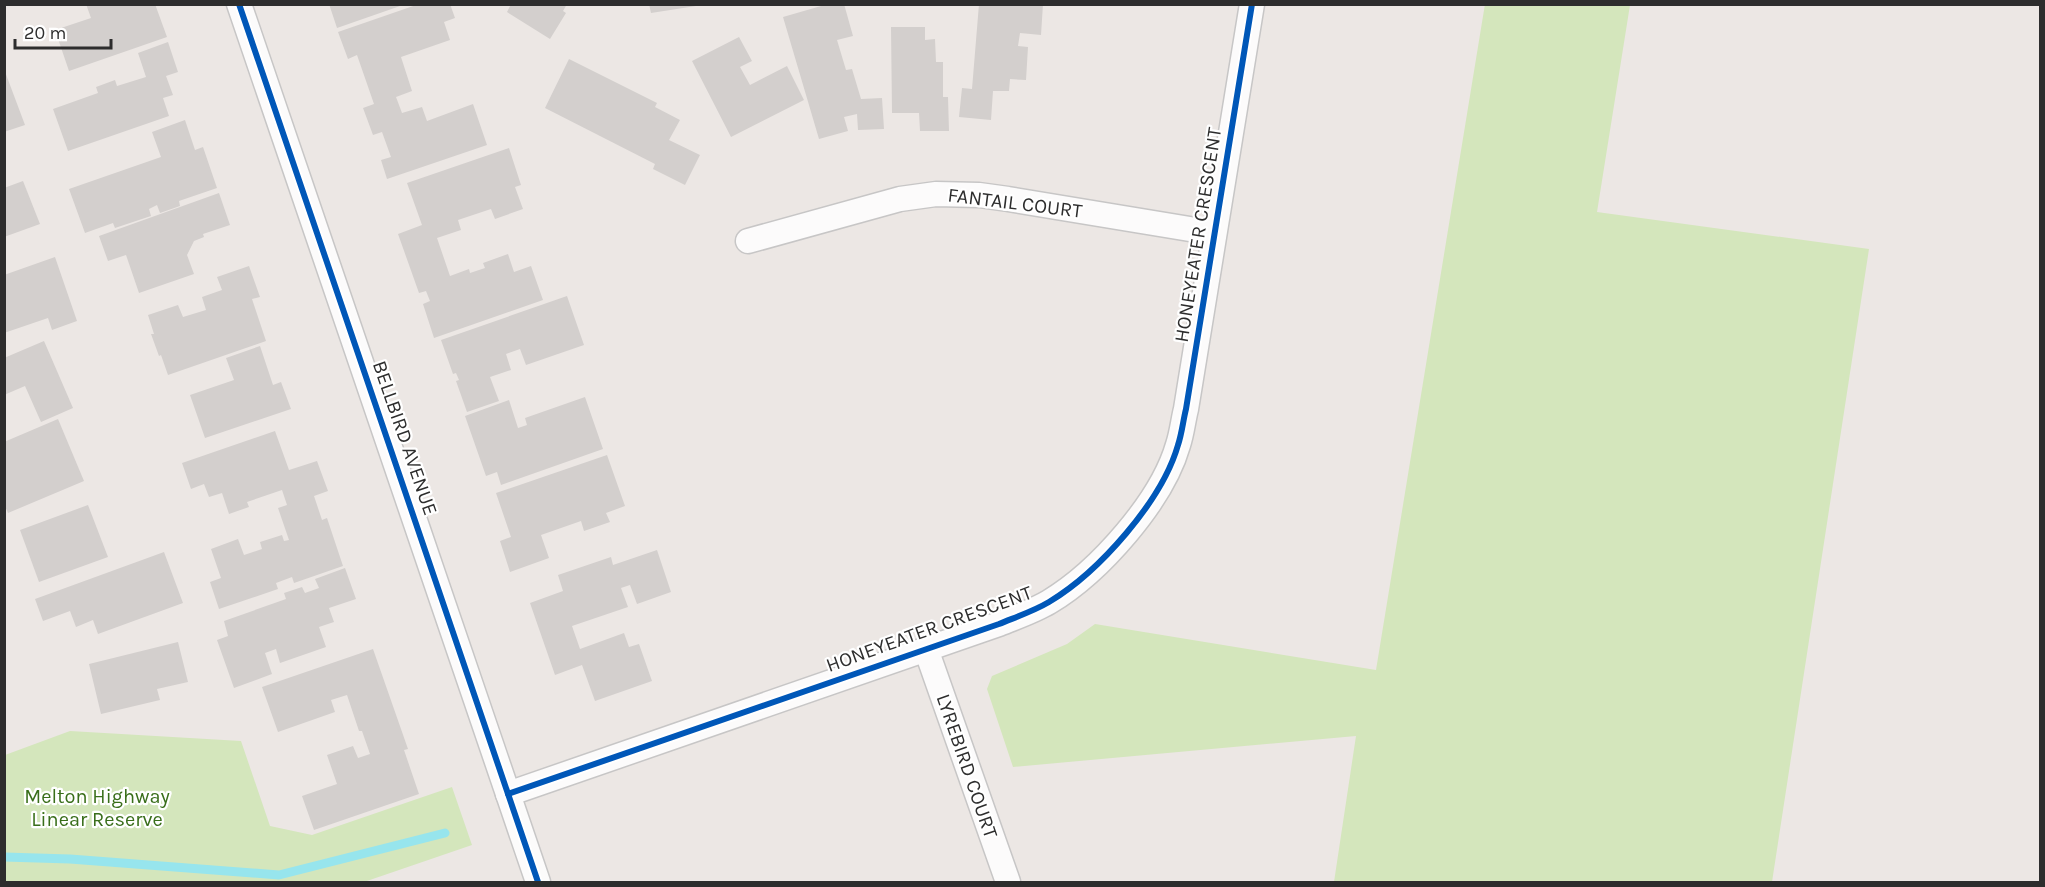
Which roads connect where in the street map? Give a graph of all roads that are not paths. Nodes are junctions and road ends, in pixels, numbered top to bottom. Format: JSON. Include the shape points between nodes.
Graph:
{"nodes":[{"id":1,"x":239,"y":4,"type":"edge"},
{"id":2,"x":1252,"y":4,"type":"edge"},
{"id":3,"x":1214,"y":233,"type":"junction"},
{"id":4,"x":748,"y":241,"type":"dead end"},
{"id":5,"x":926,"y":649,"type":"junction"},
{"id":6,"x":508,"y":794,"type":"junction"},
{"id":7,"x":538,"y":882,"type":"edge"},
{"id":8,"x":1008,"y":882,"type":"edge"}],
"edges":[{"from":1,"to":6,"type":"street","name":"BELLBIRD AVENUE"},
{"from":2,"to":3,"type":"street","name":"HONEYEATER CRESCENT"},
{"from":3,"to":4,"type":"street","name":"FANTAIL COURT","via":[[988,196],[936,195],[900,199]]},
{"from":3,"to":5,"type":"street","name":"HONEYEATER CRESCENT","via":[[1178,446],[1145,510],[1099,564],[1049,602]]},
{"from":5,"to":6,"type":"street","name":"HONEYEATER CRESCENT"},
{"from":5,"to":8,"type":"street","name":"LYREBIRD COURT"},
{"from":6,"to":7,"type":"street","name":"BELLBIRD AVENUE"}]}
